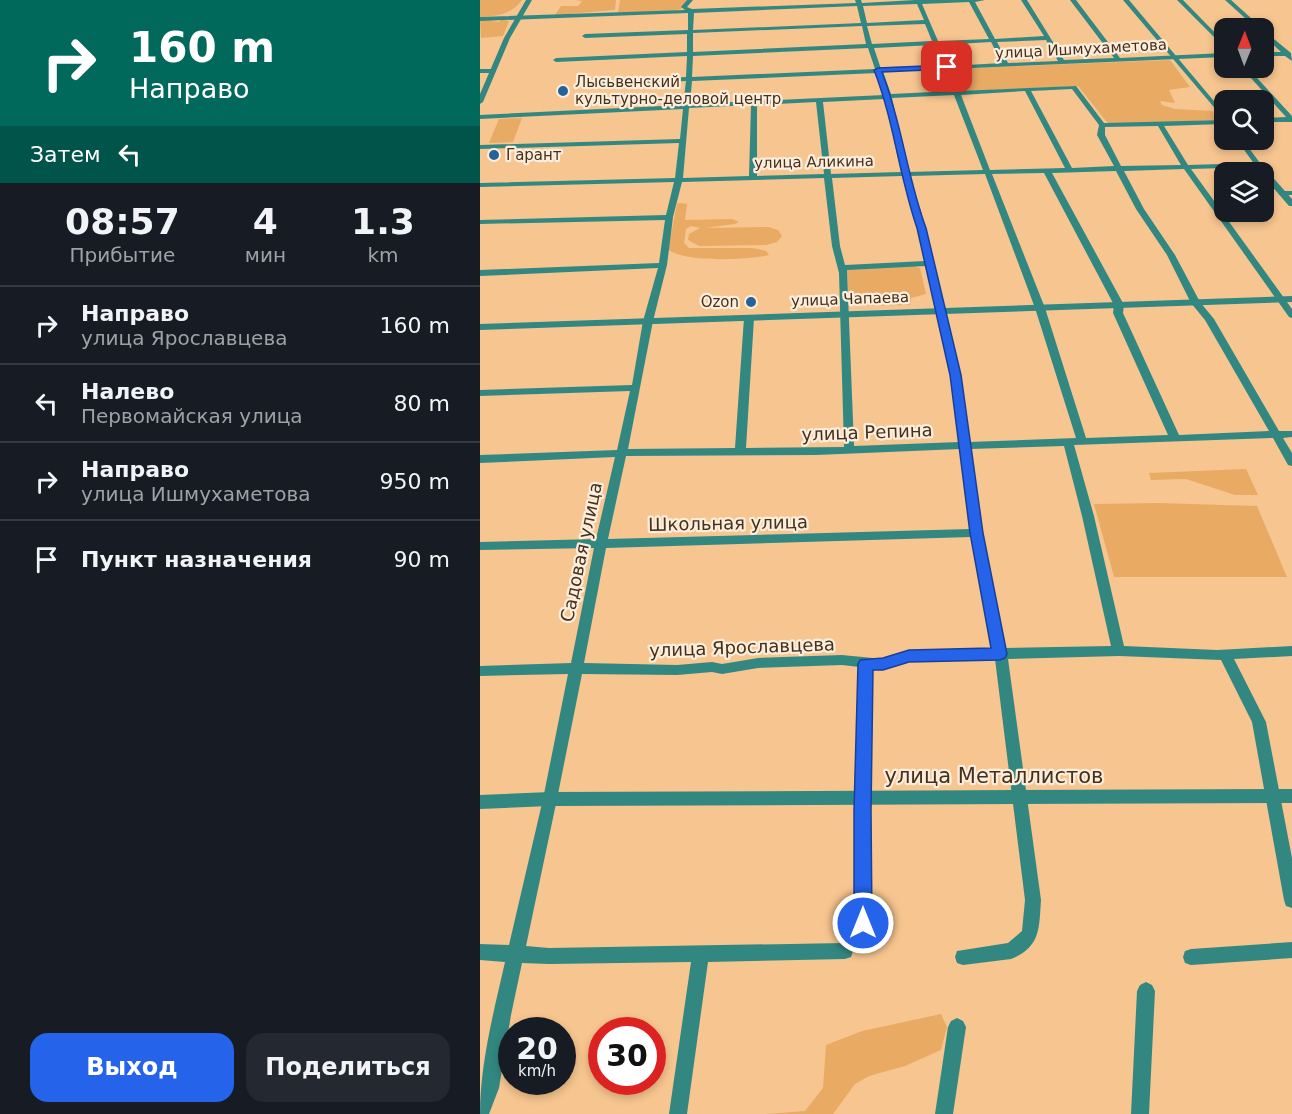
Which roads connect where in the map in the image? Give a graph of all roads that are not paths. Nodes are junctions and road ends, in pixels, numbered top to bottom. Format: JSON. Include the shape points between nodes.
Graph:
{"nodes":[{"id":1,"x":529,"y":0,"type":"edge"},
{"id":2,"x":971,"y":0,"type":"edge"},
{"id":3,"x":982,"y":0,"type":"edge"},
{"id":4,"x":1024,"y":0,"type":"edge"},
{"id":5,"x":1073,"y":0,"type":"edge"},
{"id":6,"x":1126,"y":0,"type":"edge"},
{"id":7,"x":1180,"y":0,"type":"edge"},
{"id":8,"x":1228,"y":0,"type":"edge"},
{"id":9,"x":919,"y":1,"type":"edge"},
{"id":10,"x":858,"y":2,"type":"edge"},
{"id":11,"x":691,"y":5,"type":"edge"},
{"id":12,"x":519,"y":17,"type":"junction"},
{"id":13,"x":1248,"y":18,"type":"edge"},
{"id":14,"x":480,"y":19,"type":"edge"},
{"id":15,"x":928,"y":22,"type":"junction"},
{"id":16,"x":864,"y":24,"type":"junction"},
{"id":17,"x":691,"y":32,"type":"junction"},
{"id":18,"x":1214,"y":35,"type":"edge"},
{"id":19,"x":585,"y":36,"type":"dead end"},
{"id":20,"x":1048,"y":38,"type":"junction"},
{"id":21,"x":994,"y":41,"type":"junction"},
{"id":22,"x":1274,"y":41,"type":"edge"},
{"id":23,"x":937,"y":44,"type":"junction"},
{"id":24,"x":870,"y":47,"type":"junction"},
{"id":25,"x":691,"y":54,"type":"junction"},
{"id":26,"x":1274,"y":54,"type":"edge"},
{"id":27,"x":1290,"y":55,"type":"edge"},
{"id":28,"x":1214,"y":56,"type":"edge"},
{"id":29,"x":1177,"y":58,"type":"junction"},
{"id":30,"x":556,"y":60,"type":"dead end"},
{"id":31,"x":1119,"y":60,"type":"junction"},
{"id":32,"x":1063,"y":63,"type":"junction"},
{"id":33,"x":1007,"y":66,"type":"junction"},
{"id":34,"x":947,"y":67,"type":"junction"},
{"id":35,"x":878,"y":70,"type":"junction"},
{"id":36,"x":480,"y":71,"type":"edge"},
{"id":37,"x":493,"y":71,"type":"junction"},
{"id":38,"x":1254,"y":78,"type":"edge"},
{"id":39,"x":689,"y":80,"type":"junction"},
{"id":40,"x":580,"y":84,"type":"dead end"},
{"id":41,"x":1027,"y":90,"type":"junction"},
{"id":42,"x":957,"y":93,"type":"junction"},
{"id":43,"x":888,"y":96,"type":"junction"},
{"id":44,"x":819,"y":100,"type":"junction"},
{"id":45,"x":480,"y":102,"type":"edge"},
{"id":46,"x":754,"y":103,"type":"junction"},
{"id":47,"x":1214,"y":104,"type":"edge"},
{"id":48,"x":687,"y":107,"type":"junction"},
{"id":49,"x":480,"y":117,"type":"edge"},
{"id":50,"x":1292,"y":119,"type":"edge"},
{"id":51,"x":1274,"y":120,"type":"edge"},
{"id":52,"x":1214,"y":122,"type":"edge"},
{"id":53,"x":1160,"y":124,"type":"junction"},
{"id":54,"x":1102,"y":125,"type":"junction"},
{"id":55,"x":682,"y":141,"type":"junction"},
{"id":56,"x":480,"y":147,"type":"edge"},
{"id":57,"x":1214,"y":166,"type":"edge"},
{"id":58,"x":1186,"y":167,"type":"junction"},
{"id":59,"x":1121,"y":169,"type":"junction"},
{"id":60,"x":1047,"y":171,"type":"junction"},
{"id":61,"x":1070,"y":171,"type":"junction"},
{"id":62,"x":986,"y":172,"type":"junction"},
{"id":63,"x":907,"y":174,"type":"junction"},
{"id":64,"x":827,"y":175,"type":"junction"},
{"id":65,"x":753,"y":177,"type":"junction"},
{"id":66,"x":679,"y":179,"type":"junction"},
{"id":67,"x":480,"y":185,"type":"edge"},
{"id":68,"x":1274,"y":185,"type":"edge"},
{"id":69,"x":1292,"y":193,"type":"edge"},
{"id":70,"x":1282,"y":194,"type":"junction"},
{"id":71,"x":1292,"y":204,"type":"edge"},
{"id":72,"x":669,"y":217,"type":"junction"},
{"id":73,"x":480,"y":222,"type":"edge"},
{"id":74,"x":929,"y":263,"type":"junction"},
{"id":75,"x":663,"y":265,"type":"junction"},
{"id":76,"x":842,"y":268,"type":"junction"},
{"id":77,"x":480,"y":273,"type":"edge"},
{"id":78,"x":1292,"y":299,"type":"edge"},
{"id":79,"x":1281,"y":300,"type":"junction"},
{"id":80,"x":1196,"y":303,"type":"junction"},
{"id":81,"x":1119,"y":305,"type":"junction"},
{"id":82,"x":1040,"y":308,"type":"junction"},
{"id":83,"x":940,"y":311,"type":"junction"},
{"id":84,"x":846,"y":314,"type":"junction"},
{"id":85,"x":1292,"y":315,"type":"edge"},
{"id":86,"x":748,"y":318,"type":"junction"},
{"id":87,"x":648,"y":321,"type":"junction"},
{"id":88,"x":480,"y":327,"type":"edge"},
{"id":89,"x":636,"y":388,"type":"junction"},
{"id":90,"x":480,"y":393,"type":"edge"},
{"id":91,"x":1275,"y":434,"type":"junction"},
{"id":92,"x":1292,"y":434,"type":"edge"},
{"id":93,"x":1175,"y":438,"type":"junction"},
{"id":94,"x":1068,"y":441,"type":"junction"},
{"id":95,"x":1082,"y":441,"type":"junction"},
{"id":96,"x":964,"y":444,"type":"junction"},
{"id":97,"x":849,"y":450,"type":"junction"},
{"id":98,"x":740,"y":452,"type":"junction"},
{"id":99,"x":620,"y":453,"type":"junction"},
{"id":100,"x":480,"y":459,"type":"edge"},
{"id":101,"x":1292,"y":462,"type":"edge"},
{"id":102,"x":976,"y":533,"type":"junction"},
{"id":103,"x":601,"y":543,"type":"junction"},
{"id":104,"x":480,"y":546,"type":"edge"},
{"id":105,"x":1119,"y":651,"type":"junction"},
{"id":106,"x":1292,"y":651,"type":"edge"},
{"id":107,"x":1000,"y":654,"type":"junction"},
{"id":108,"x":1225,"y":654,"type":"junction"},
{"id":109,"x":866,"y":664,"type":"junction"},
{"id":110,"x":576,"y":668,"type":"junction"},
{"id":111,"x":480,"y":672,"type":"edge"},
{"id":112,"x":1274,"y":796,"type":"junction"},
{"id":113,"x":1292,"y":796,"type":"edge"},
{"id":114,"x":1019,"y":797,"type":"junction"},
{"id":115,"x":864,"y":798,"type":"junction"},
{"id":116,"x":550,"y":799,"type":"junction"},
{"id":117,"x":480,"y":802,"type":"edge"},
{"id":118,"x":1292,"y":900,"type":"edge"},
{"id":119,"x":863,"y":923,"type":"dead end"},
{"id":120,"x":1292,"y":950,"type":"edge"},
{"id":121,"x":845,"y":951,"type":"dead end"},
{"id":122,"x":480,"y":952,"type":"edge"},
{"id":123,"x":701,"y":953,"type":"junction"},
{"id":124,"x":515,"y":954,"type":"junction"},
{"id":125,"x":963,"y":957,"type":"dead end"},
{"id":126,"x":1191,"y":957,"type":"dead end"},
{"id":127,"x":1146,"y":991,"type":"dead end"},
{"id":128,"x":957,"y":1028,"type":"dead end"},
{"id":129,"x":480,"y":1114,"type":"edge"},
{"id":130,"x":678,"y":1114,"type":"edge"},
{"id":131,"x":944,"y":1114,"type":"edge"},
{"id":132,"x":1140,"y":1114,"type":"edge"}],
"edges":[{"from":1,"to":12,"type":"street"},
{"from":2,"to":3,"type":"street"},
{"from":2,"to":9,"type":"street"},
{"from":2,"to":21,"type":"street"},
{"from":4,"to":20,"type":"street"},
{"from":5,"to":31,"type":"street"},
{"from":6,"to":29,"type":"street"},
{"from":7,"to":18,"type":"street"},
{"from":8,"to":13,"type":"street"},
{"from":9,"to":10,"type":"street"},
{"from":9,"to":15,"type":"street"},
{"from":10,"to":11,"type":"street"},
{"from":10,"to":16,"type":"street"},
{"from":11,"to":12,"type":"street"},
{"from":11,"to":17,"type":"street","name":"Садовая улица"},
{"from":12,"to":14,"type":"street"},
{"from":12,"to":37,"type":"street"},
{"from":15,"to":16,"type":"street"},
{"from":15,"to":23,"type":"street"},
{"from":16,"to":17,"type":"street"},
{"from":16,"to":24,"type":"street"},
{"from":17,"to":19,"type":"street"},
{"from":17,"to":25,"type":"street","name":"Садовая улица"},
{"from":20,"to":21,"type":"street"},
{"from":20,"to":32,"type":"street"},
{"from":21,"to":23,"type":"street"},
{"from":21,"to":33,"type":"street"},
{"from":22,"to":27,"type":"street"},
{"from":23,"to":24,"type":"street"},
{"from":23,"to":34,"type":"street"},
{"from":24,"to":25,"type":"street"},
{"from":24,"to":35,"type":"street"},
{"from":25,"to":30,"type":"street"},
{"from":25,"to":39,"type":"street","name":"Садовая улица"},
{"from":26,"to":27,"type":"street"},
{"from":28,"to":29,"type":"street","name":"улица Ишмухаметова"},
{"from":29,"to":31,"type":"street","name":"улица Ишмухаметова"},
{"from":29,"to":47,"type":"street"},
{"from":31,"to":32,"type":"street","name":"улица Ишмухаметова"},
{"from":32,"to":33,"type":"street","name":"улица Ишмухаметова"},
{"from":33,"to":34,"type":"street","name":"улица Ишмухаметова"},
{"from":34,"to":35,"type":"street","name":"улица Ишмухаметова"},
{"from":34,"to":42,"type":"street"},
{"from":35,"to":39,"type":"street","name":"улица Ишмухаметова"},
{"from":35,"to":43,"type":"street"},
{"from":36,"to":37,"type":"street"},
{"from":37,"to":45,"type":"street"},
{"from":38,"to":50,"type":"street"},
{"from":39,"to":40,"type":"street","name":"улица Ишмухаметова"},
{"from":39,"to":48,"type":"street","name":"Садовая улица"},
{"from":41,"to":42,"type":"street"},
{"from":41,"to":54,"type":"street","via":[[1074,87]]},
{"from":41,"to":61,"type":"street"},
{"from":42,"to":43,"type":"street"},
{"from":42,"to":62,"type":"street"},
{"from":43,"to":44,"type":"street"},
{"from":43,"to":63,"type":"street"},
{"from":44,"to":46,"type":"street"},
{"from":44,"to":64,"type":"street"},
{"from":46,"to":48,"type":"street"},
{"from":46,"to":65,"type":"street"},
{"from":48,"to":49,"type":"street"},
{"from":48,"to":55,"type":"street","name":"Садовая улица"},
{"from":50,"to":51,"type":"street"},
{"from":52,"to":53,"type":"street"},
{"from":53,"to":54,"type":"street"},
{"from":53,"to":58,"type":"street"},
{"from":54,"to":59,"type":"street","via":[[1101,135]]},
{"from":55,"to":56,"type":"street"},
{"from":55,"to":66,"type":"street","name":"Садовая улица"},
{"from":57,"to":58,"type":"street","name":"улица Аликина"},
{"from":58,"to":59,"type":"street","name":"улица Аликина"},
{"from":58,"to":79,"type":"street"},
{"from":59,"to":61,"type":"street","name":"улица Аликина"},
{"from":59,"to":80,"type":"street"},
{"from":60,"to":61,"type":"street","name":"улица Аликина"},
{"from":60,"to":62,"type":"street","name":"улица Аликина"},
{"from":60,"to":81,"type":"street"},
{"from":62,"to":63,"type":"street","name":"улица Аликина"},
{"from":62,"to":82,"type":"street"},
{"from":63,"to":64,"type":"street","name":"улица Аликина"},
{"from":63,"to":74,"type":"street"},
{"from":64,"to":65,"type":"street","name":"улица Аликина"},
{"from":64,"to":76,"type":"street"},
{"from":65,"to":66,"type":"street","name":"улица Аликина"},
{"from":66,"to":67,"type":"street","name":"улица Аликина"},
{"from":66,"to":72,"type":"street","name":"Садовая улица"},
{"from":68,"to":70,"type":"street"},
{"from":69,"to":70,"type":"street"},
{"from":70,"to":71,"type":"street"},
{"from":72,"to":73,"type":"street"},
{"from":72,"to":75,"type":"street","name":"Садовая улица"},
{"from":74,"to":76,"type":"street"},
{"from":74,"to":83,"type":"street"},
{"from":75,"to":77,"type":"street"},
{"from":75,"to":87,"type":"street","name":"Садовая улица"},
{"from":76,"to":84,"type":"street"},
{"from":78,"to":79,"type":"street","name":"улица Чапаева"},
{"from":79,"to":80,"type":"street","name":"улица Чапаева"},
{"from":79,"to":85,"type":"street"},
{"from":80,"to":81,"type":"street","name":"улица Чапаева"},
{"from":80,"to":91,"type":"street"},
{"from":81,"to":82,"type":"street","name":"улица Чапаева"},
{"from":81,"to":93,"type":"street","via":[[1118,313]]},
{"from":82,"to":83,"type":"street","name":"улица Чапаева"},
{"from":82,"to":95,"type":"street"},
{"from":83,"to":84,"type":"street","name":"улица Чапаева"},
{"from":83,"to":96,"type":"street","via":[[955,375]]},
{"from":84,"to":86,"type":"street","name":"улица Чапаева"},
{"from":84,"to":97,"type":"street"},
{"from":86,"to":87,"type":"street","name":"улица Чапаева"},
{"from":86,"to":98,"type":"street"},
{"from":87,"to":88,"type":"street","name":"улица Чапаева"},
{"from":87,"to":89,"type":"street","name":"Садовая улица"},
{"from":89,"to":90,"type":"street"},
{"from":89,"to":99,"type":"street","name":"Садовая улица"},
{"from":91,"to":92,"type":"street","name":"улица Репина"},
{"from":91,"to":93,"type":"street","name":"улица Репина"},
{"from":91,"to":101,"type":"street"},
{"from":93,"to":95,"type":"street","name":"улица Репина"},
{"from":94,"to":95,"type":"street","name":"улица Репина"},
{"from":94,"to":96,"type":"street","name":"улица Репина"},
{"from":94,"to":105,"type":"street"},
{"from":96,"to":97,"type":"street","name":"улица Репина"},
{"from":96,"to":102,"type":"street"},
{"from":97,"to":98,"type":"street","name":"улица Репина"},
{"from":98,"to":99,"type":"street","name":"улица Репина"},
{"from":99,"to":100,"type":"street","name":"улица Репина"},
{"from":99,"to":103,"type":"street","name":"Садовая улица"},
{"from":102,"to":103,"type":"street","name":"Школьная улица"},
{"from":102,"to":107,"type":"street"},
{"from":103,"to":104,"type":"street","name":"Школьная улица"},
{"from":103,"to":110,"type":"street","name":"Садовая улица"},
{"from":105,"to":107,"type":"street","name":"улица Ярославцева"},
{"from":105,"to":108,"type":"street","name":"улица Ярославцева"},
{"from":106,"to":108,"type":"street","name":"улица Ярославцева"},
{"from":107,"to":109,"type":"street","name":"улица Ярославцева","via":[[909,656],[883,664]]},
{"from":107,"to":114,"type":"street"},
{"from":108,"to":112,"type":"street","via":[[1259,722]]},
{"from":109,"to":110,"type":"street","name":"улица Ярославцева","via":[[842,660],[758,663],[722,669]]},
{"from":109,"to":115,"type":"street"},
{"from":110,"to":111,"type":"street","name":"улица Ярославцева"},
{"from":110,"to":116,"type":"street","name":"Садовая улица"},
{"from":112,"to":113,"type":"street","name":"улица Металлистов"},
{"from":112,"to":114,"type":"street","name":"улица Металлистов"},
{"from":112,"to":118,"type":"street"},
{"from":114,"to":115,"type":"street","name":"улица Металлистов"},
{"from":114,"to":125,"type":"street","via":[[1033,900],[1030,934],[1011,951]]},
{"from":115,"to":116,"type":"street","name":"улица Металлистов"},
{"from":115,"to":119,"type":"street"},
{"from":116,"to":117,"type":"street","name":"улица Металлистов"},
{"from":116,"to":124,"type":"street","name":"Садовая улица"},
{"from":120,"to":126,"type":"street"},
{"from":121,"to":123,"type":"street"},
{"from":122,"to":124,"type":"street"},
{"from":123,"to":124,"type":"street"},
{"from":123,"to":130,"type":"street"},
{"from":124,"to":129,"type":"street","name":"Садовая улица","via":[[490,1088]]},
{"from":127,"to":132,"type":"street"},
{"from":128,"to":131,"type":"street"}]}
